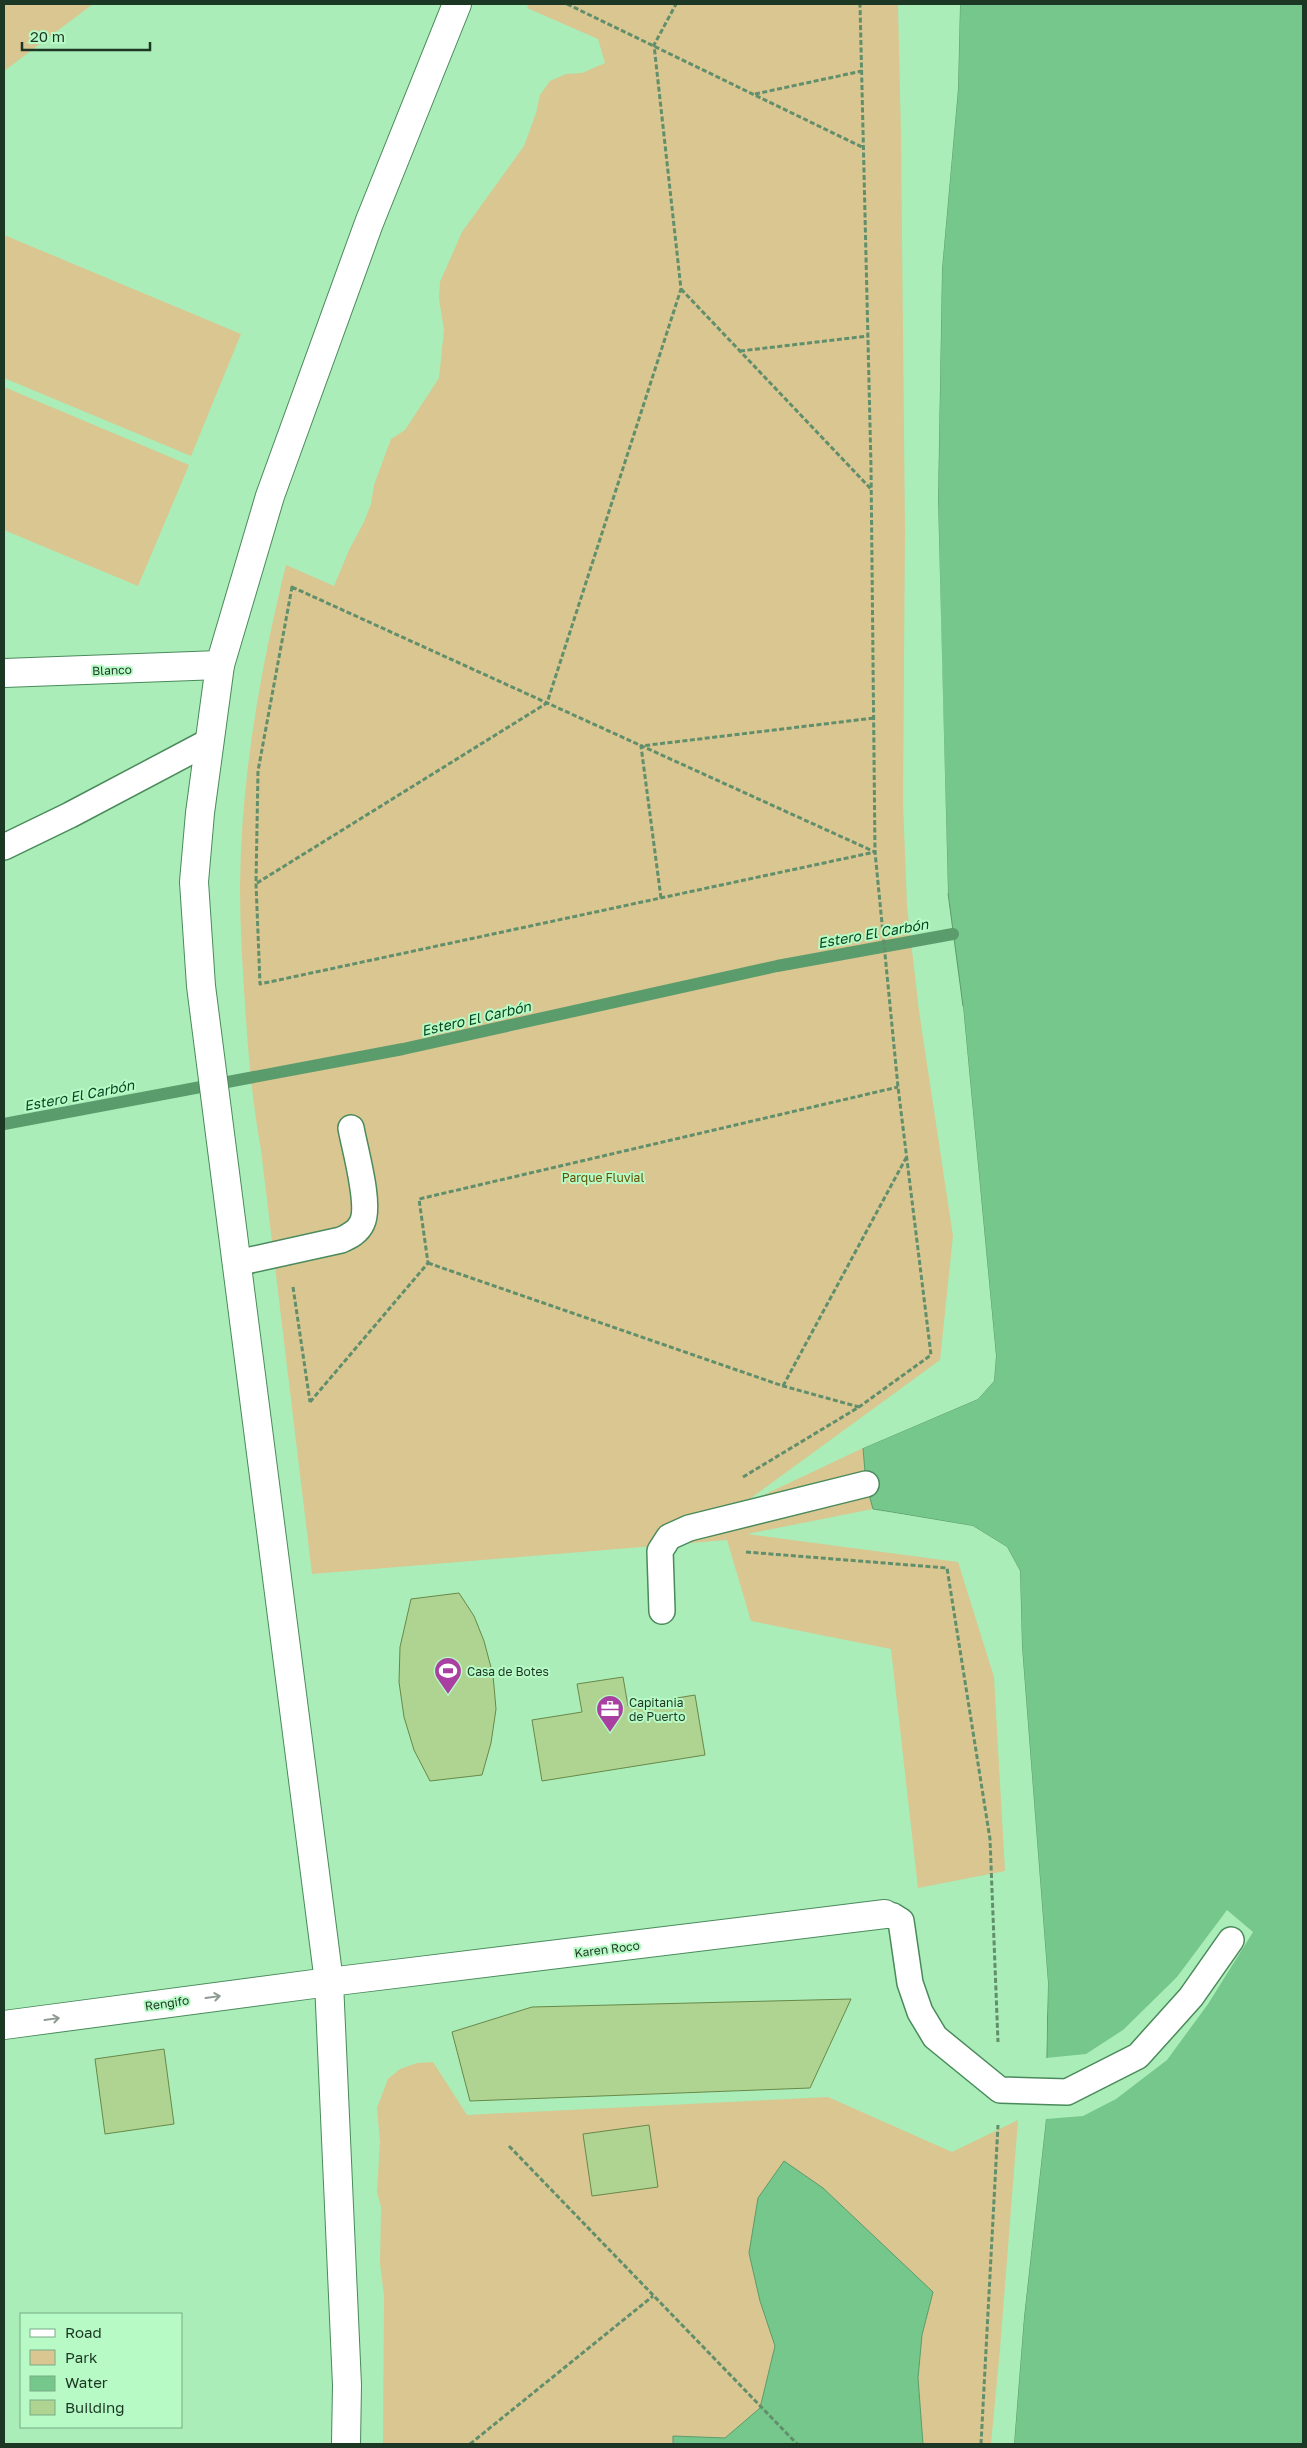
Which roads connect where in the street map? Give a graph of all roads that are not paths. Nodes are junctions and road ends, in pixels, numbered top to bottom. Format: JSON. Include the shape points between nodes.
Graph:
{"nodes":[{"id":1,"x":457,"y":4,"type":"edge"},
{"id":2,"x":220,"y":665,"type":"junction"},
{"id":3,"x":4,"y":673,"type":"edge"},
{"id":4,"x":210,"y":741,"type":"junction"},
{"id":5,"x":4,"y":846,"type":"edge"},
{"id":6,"x":351,"y":1128,"type":"dead end"},
{"id":7,"x":237,"y":1264,"type":"junction"},
{"id":8,"x":866,"y":1484,"type":"dead end"},
{"id":9,"x":662,"y":1611,"type":"dead end"},
{"id":10,"x":885,"y":1914,"type":"joint"},
{"id":11,"x":1231,"y":1940,"type":"dead end"},
{"id":12,"x":330,"y":1982,"type":"junction"},
{"id":13,"x":4,"y":2025,"type":"edge"},
{"id":14,"x":346,"y":2444,"type":"edge"}],
"edges":[{"from":1,"to":2,"type":"street","via":[[370,223],[274,487]]},
{"from":2,"to":3,"type":"street","name":"Blanco"},
{"from":2,"to":4,"type":"street"},
{"from":4,"to":5,"type":"lane"},
{"from":4,"to":7,"type":"street","via":[[194,882],[200,986]]},
{"from":6,"to":7,"type":"lane","via":[[366,1204],[362,1224],[342,1240]]},
{"from":7,"to":12,"type":"street"},
{"from":8,"to":9,"type":"lane","via":[[730,1517],[668,1537],[660,1551]]},
{"from":10,"to":11,"type":"lane","via":[[901,1921],[910,1983],[920,2012],[935,2037],[1000,2090],[1067,2092],[1138,2056],[1191,1997]]},
{"from":10,"to":12,"type":"street","name":"Karen Roco"},
{"from":13,"to":12,"type":"street","name":"Rengifo","one_way":true},
{"from":12,"to":14,"type":"street","via":[[347,2385]]}]}
